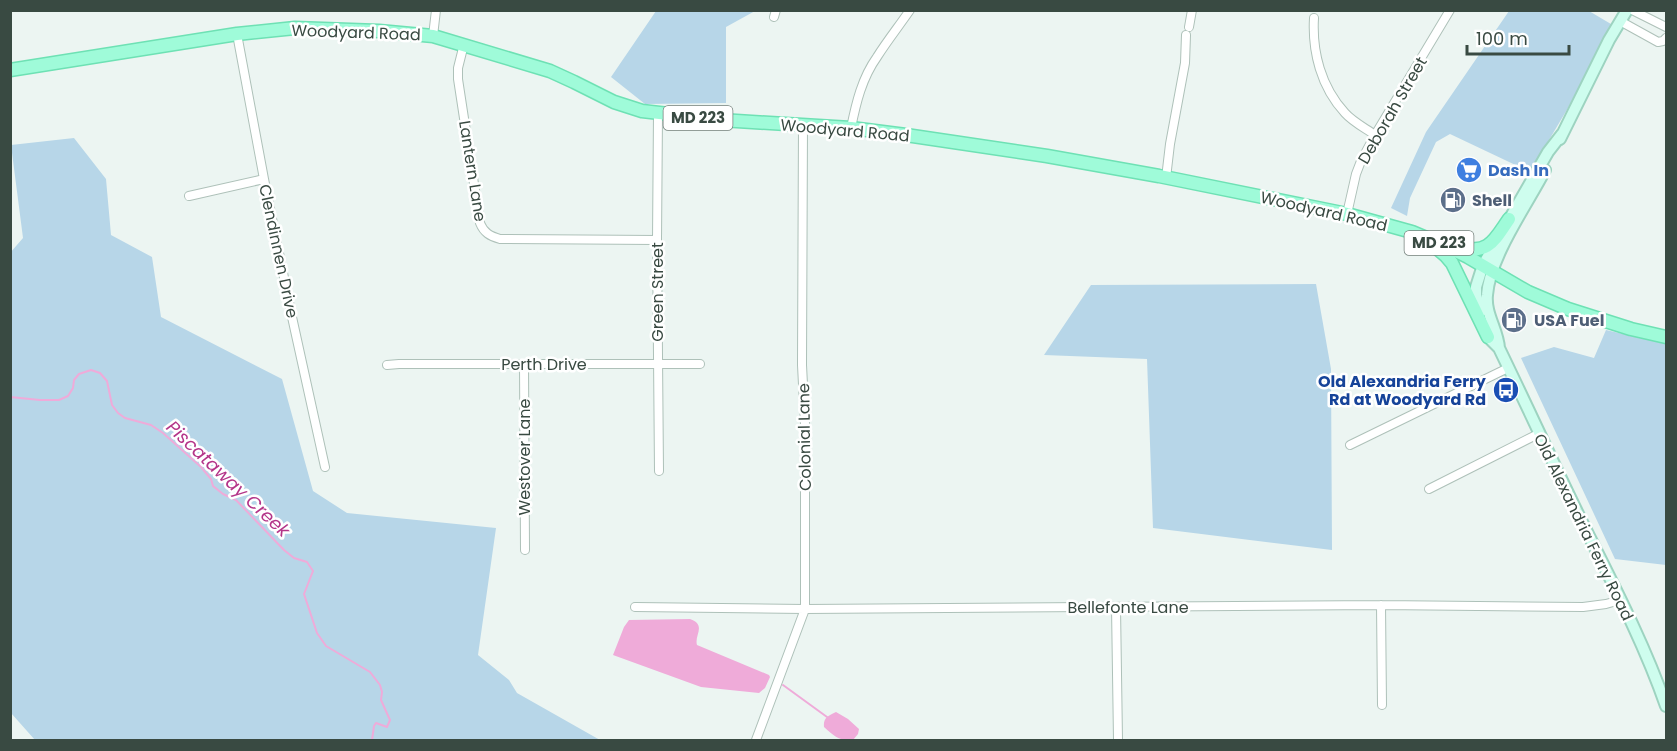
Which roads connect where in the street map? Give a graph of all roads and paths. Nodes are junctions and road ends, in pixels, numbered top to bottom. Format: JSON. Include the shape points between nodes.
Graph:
{"nodes":[{"id":1,"x":436,"y":10,"type":"edge"},
{"id":2,"x":910,"y":10,"type":"edge"},
{"id":3,"x":1192,"y":10,"type":"edge"},
{"id":4,"x":1450,"y":10,"type":"edge"},
{"id":5,"x":1627,"y":10,"type":"edge"},
{"id":6,"x":1632,"y":10,"type":"edge"},
{"id":7,"x":1314,"y":18,"type":"dead end"},
{"id":8,"x":1620,"y":21,"type":"junction"},
{"id":9,"x":1666,"y":27,"type":"edge"},
{"id":10,"x":237,"y":34,"type":"junction"},
{"id":11,"x":433,"y":36,"type":"junction"},
{"id":12,"x":1666,"y":38,"type":"edge"},
{"id":13,"x":464,"y":44,"type":"junction"},
{"id":14,"x":10,"y":70,"type":"edge"},
{"id":15,"x":658,"y":114,"type":"junction"},
{"id":16,"x":803,"y":124,"type":"junction"},
{"id":17,"x":851,"y":128,"type":"junction"},
{"id":18,"x":1562,"y":134,"type":"junction"},
{"id":19,"x":1375,"y":135,"type":"junction"},
{"id":20,"x":1166,"y":178,"type":"junction"},
{"id":21,"x":264,"y":179,"type":"junction"},
{"id":22,"x":189,"y":196,"type":"dead end"},
{"id":23,"x":1347,"y":214,"type":"junction"},
{"id":24,"x":1509,"y":219,"type":"junction"},
{"id":25,"x":1420,"y":236,"type":"junction"},
{"id":26,"x":657,"y":240,"type":"junction"},
{"id":27,"x":1487,"y":268,"type":"junction"},
{"id":28,"x":1488,"y":337,"type":"junction"},
{"id":29,"x":1666,"y":337,"type":"edge"},
{"id":30,"x":1499,"y":348,"type":"junction"},
{"id":31,"x":524,"y":364,"type":"junction"},
{"id":32,"x":657,"y":364,"type":"junction"},
{"id":33,"x":700,"y":364,"type":"dead end"},
{"id":34,"x":387,"y":365,"type":"dead end"},
{"id":35,"x":1508,"y":368,"type":"junction"},
{"id":36,"x":1538,"y":434,"type":"junction"},
{"id":37,"x":1350,"y":445,"type":"dead end"},
{"id":38,"x":325,"y":467,"type":"dead end"},
{"id":39,"x":659,"y":471,"type":"dead end"},
{"id":40,"x":1429,"y":489,"type":"dead end"},
{"id":41,"x":525,"y":550,"type":"dead end"},
{"id":42,"x":1620,"y":600,"type":"junction"},
{"id":43,"x":1382,"y":605,"type":"junction"},
{"id":44,"x":635,"y":607,"type":"dead end"},
{"id":45,"x":1116,"y":607,"type":"junction"},
{"id":46,"x":805,"y":609,"type":"junction"},
{"id":47,"x":1382,"y":705,"type":"dead end"},
{"id":48,"x":1666,"y":706,"type":"edge"},
{"id":49,"x":756,"y":741,"type":"edge"},
{"id":50,"x":1118,"y":741,"type":"edge"}],
"edges":[{"from":1,"to":11,"type":"street"},
{"from":2,"to":17,"type":"street","via":[[870,69]]},
{"from":3,"to":20,"type":"street"},
{"from":4,"to":19,"type":"street","name":"Deborah Street"},
{"from":5,"to":8,"type":"main road"},
{"from":6,"to":9,"type":"street"},
{"from":7,"to":19,"type":"street","via":[[1316,54],[1328,90],[1347,115]]},
{"from":8,"to":12,"type":"street","via":[[1658,42]]},
{"from":8,"to":18,"type":"main road"},
{"from":10,"to":11,"type":"main road","name":"Woodyard Road","number":"MD 223","via":[[314,28]]},
{"from":10,"to":14,"type":"main road","name":"Woodyard Road","number":"MD 223"},
{"from":10,"to":21,"type":"street","name":"Clendinnen Drive"},
{"from":11,"to":13,"type":"main road","name":"Woodyard Road","number":"MD 223"},
{"from":13,"to":15,"type":"main road","name":"Woodyard Road","number":"MD 223","via":[[561,76],[622,105]]},
{"from":13,"to":26,"type":"street","name":"Lantern Lane","via":[[458,79],[484,232],[500,239]]},
{"from":15,"to":16,"type":"main road","name":"Woodyard Road","number":"MD 223"},
{"from":15,"to":26,"type":"street","name":"Green Street"},
{"from":16,"to":17,"type":"main road","name":"Woodyard Road","number":"MD 223"},
{"from":16,"to":46,"type":"street","name":"Colonial Lane"},
{"from":17,"to":20,"type":"main road","name":"Woodyard Road","number":"MD 223","via":[[1047,156]]},
{"from":18,"to":24,"type":"main road"},
{"from":18,"to":27,"type":"main road","via":[[1550,162]]},
{"from":19,"to":23,"type":"street","name":"Deborah Street","via":[[1358,169]]},
{"from":20,"to":23,"type":"main road","name":"Woodyard Road","number":"MD 223"},
{"from":21,"to":22,"type":"street"},
{"from":21,"to":38,"type":"street","name":"Clendinnen Drive"},
{"from":23,"to":25,"type":"main road","name":"Woodyard Road","number":"MD 223"},
{"from":24,"to":25,"type":"main road","via":[[1495,241],[1479,250]]},
{"from":24,"to":27,"type":"main road"},
{"from":25,"to":27,"type":"main road","name":"Woodyard Road","number":"MD 223"},
{"from":25,"to":28,"type":"main road","via":[[1452,263]]},
{"from":26,"to":32,"type":"street","name":"Green Street"},
{"from":27,"to":28,"type":"main road","name":"Old Alexandria Ferry Road","via":[[1478,278],[1476,295]]},
{"from":27,"to":29,"type":"main road","name":"Woodyard Road","number":"MD 223","via":[[1568,309]]},
{"from":27,"to":30,"type":"main road","name":"Old Alexandria Ferry Road","via":[[1487,302]]},
{"from":28,"to":30,"type":"main road","name":"Old Alexandria Ferry Road"},
{"from":30,"to":35,"type":"main road","name":"Old Alexandria Ferry Road"},
{"from":31,"to":32,"type":"street","name":"Perth Drive"},
{"from":31,"to":34,"type":"street","name":"Perth Drive"},
{"from":31,"to":41,"type":"street","name":"Westover Lane"},
{"from":32,"to":33,"type":"street","name":"Perth Drive"},
{"from":32,"to":39,"type":"street","name":"Green Street"},
{"from":35,"to":36,"type":"main road","name":"Old Alexandria Ferry Road"},
{"from":35,"to":37,"type":"street"},
{"from":36,"to":40,"type":"street"},
{"from":36,"to":42,"type":"main road","name":"Old Alexandria Ferry Road"},
{"from":42,"to":43,"type":"street","name":"Bellefonte Lane","via":[[1583,607]]},
{"from":42,"to":48,"type":"main road","name":"Old Alexandria Ferry Road","via":[[1658,680]]},
{"from":43,"to":45,"type":"street","name":"Bellefonte Lane"},
{"from":43,"to":47,"type":"street"},
{"from":44,"to":46,"type":"street","name":"Bellefonte Lane"},
{"from":45,"to":46,"type":"street","name":"Bellefonte Lane"},
{"from":45,"to":50,"type":"street"},
{"from":46,"to":49,"type":"street","name":"Colonial Lane"}]}
